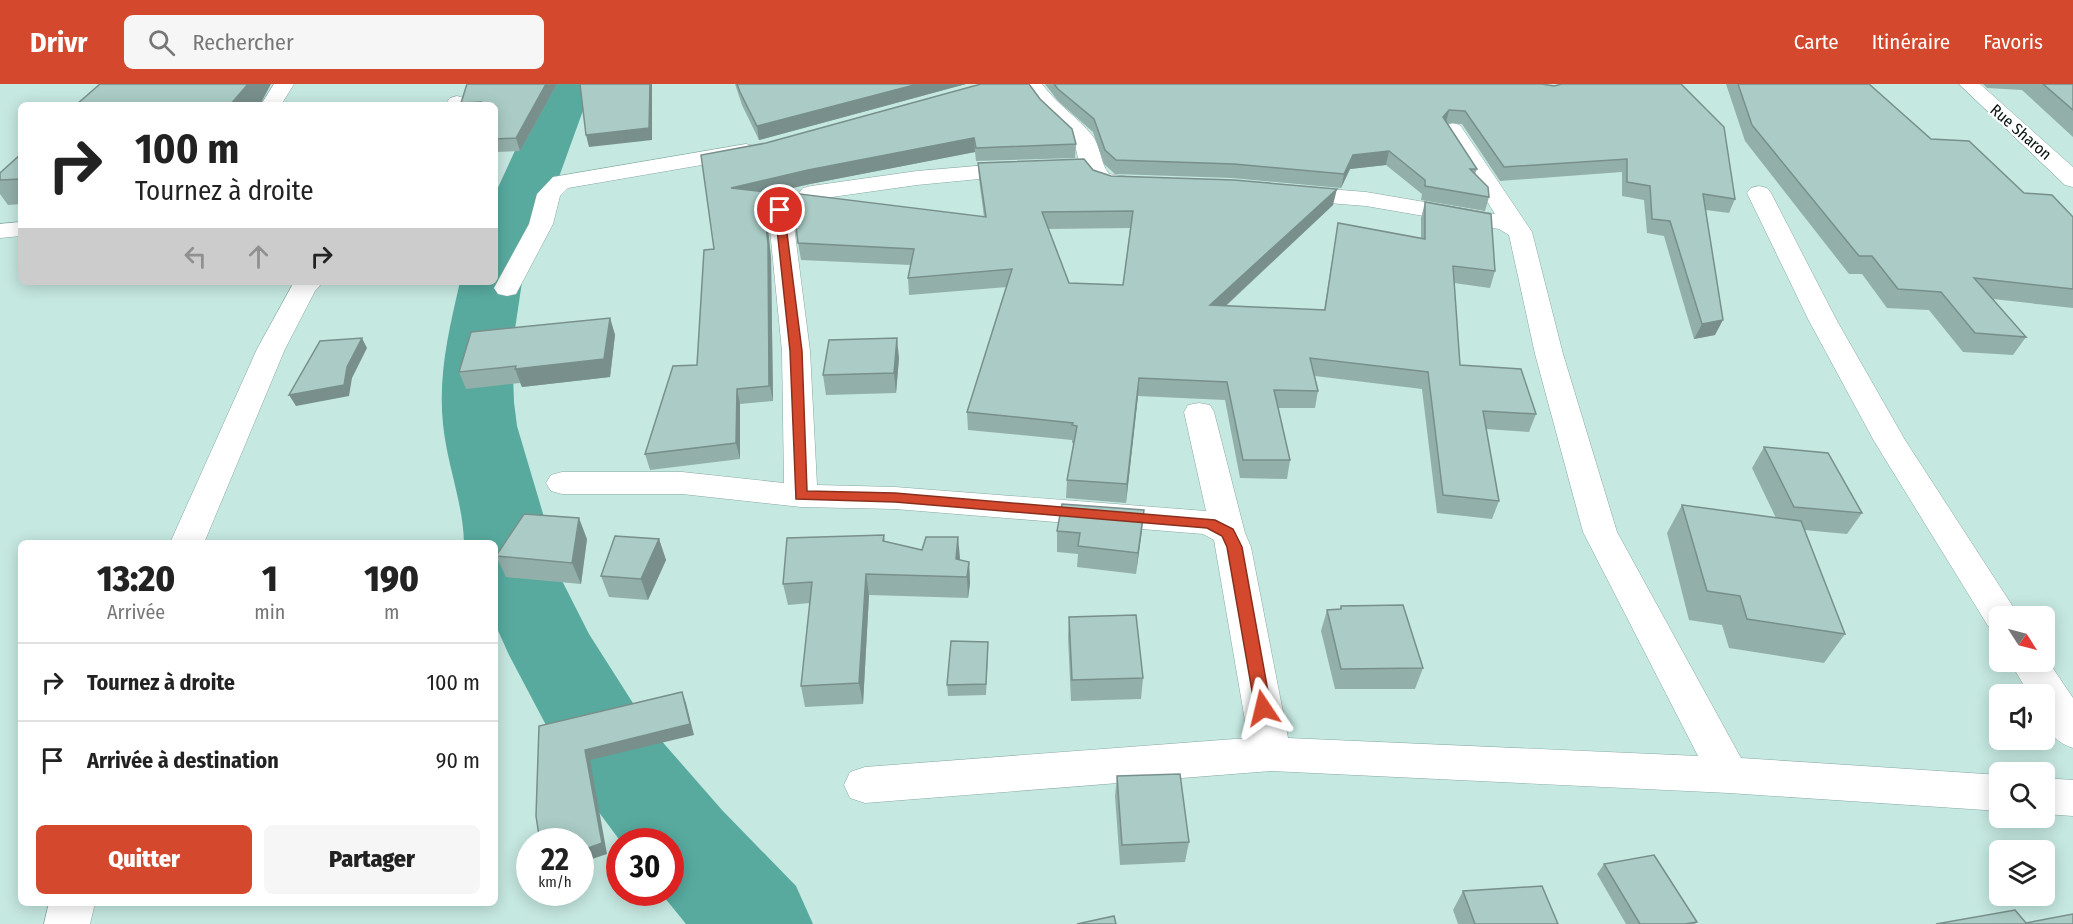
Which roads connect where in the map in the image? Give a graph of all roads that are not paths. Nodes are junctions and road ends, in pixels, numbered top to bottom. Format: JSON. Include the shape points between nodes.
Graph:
{"nodes":[{"id":1,"x":284,"y":84,"type":"edge"},
{"id":2,"x":1032,"y":84,"type":"edge"},
{"id":3,"x":1969,"y":84,"type":"edge"},
{"id":4,"x":273,"y":102,"type":"edge"},
{"id":5,"x":1454,"y":129,"type":"edge"},
{"id":6,"x":772,"y":146,"type":"edge"},
{"id":7,"x":2048,"y":155,"type":"junction"},
{"id":8,"x":2073,"y":156,"type":"edge"},
{"id":9,"x":1069,"y":167,"type":"junction"},
{"id":10,"x":2073,"y":180,"type":"edge"},
{"id":11,"x":1165,"y":185,"type":"edge"},
{"id":12,"x":1266,"y":190,"type":"edge"},
{"id":13,"x":811,"y":193,"type":"edge"},
{"id":14,"x":1759,"y":193,"type":"dead end"},
{"id":15,"x":780,"y":210,"type":"dead end"},
{"id":16,"x":1515,"y":226,"type":"junction"},
{"id":17,"x":18,"y":229,"type":"edge"},
{"id":18,"x":0,"y":231,"type":"edge"},
{"id":19,"x":306,"y":285,"type":"edge"},
{"id":20,"x":507,"y":288,"type":"dead end"},
{"id":21,"x":1198,"y":412,"type":"dead end"},
{"id":22,"x":562,"y":483,"type":"dead end"},
{"id":23,"x":801,"y":496,"type":"junction"},
{"id":24,"x":1228,"y":533,"type":"junction"},
{"id":25,"x":189,"y":540,"type":"edge"},
{"id":26,"x":1995,"y":606,"type":"edge"},
{"id":27,"x":2035,"y":672,"type":"edge"},
{"id":28,"x":2073,"y":730,"type":"edge"},
{"id":29,"x":1271,"y":754,"type":"junction"},
{"id":30,"x":1729,"y":776,"type":"junction"},
{"id":31,"x":865,"y":785,"type":"dead end"},
{"id":32,"x":1989,"y":792,"type":"edge"},
{"id":33,"x":2055,"y":797,"type":"edge"},
{"id":34,"x":2073,"y":798,"type":"edge"},
{"id":35,"x":71,"y":906,"type":"edge"},
{"id":36,"x":68,"y":924,"type":"edge"}],
"edges":[{"from":1,"to":4,"type":"street"},
{"from":2,"to":9,"type":"street","via":[[1049,107],[1084,139]]},
{"from":3,"to":7,"type":"street","name":"Rue Sharon"},
{"from":5,"to":16,"type":"street"},
{"from":6,"to":20,"type":"street","via":[[561,182],[549,194],[541,224]]},
{"from":7,"to":8,"type":"street"},
{"from":7,"to":10,"type":"street","name":"Rue Sharon"},
{"from":9,"to":11,"type":"street","via":[[1110,183]]},
{"from":9,"to":13,"type":"street","via":[[979,170]]},
{"from":12,"to":16,"type":"street","via":[[1366,200]]},
{"from":14,"to":26,"type":"street","via":[[1822,319],[1890,441]]},
{"from":15,"to":23,"type":"street","via":[[796,351]]},
{"from":16,"to":30,"type":"street","via":[[1520,232],[1549,354],[1600,532]]},
{"from":17,"to":18,"type":"street"},
{"from":19,"to":25,"type":"street","via":[[271,349]]},
{"from":21,"to":24,"type":"street"},
{"from":22,"to":23,"type":"street","via":[[682,483]]},
{"from":23,"to":24,"type":"street","via":[[895,498],[1210,523]]},
{"from":24,"to":29,"type":"street","via":[[1234,547]]},
{"from":27,"to":28,"type":"street"},
{"from":29,"to":30,"type":"street"},
{"from":29,"to":31,"type":"street"},
{"from":30,"to":32,"type":"street"},
{"from":33,"to":34,"type":"street"},
{"from":35,"to":36,"type":"street"}]}
